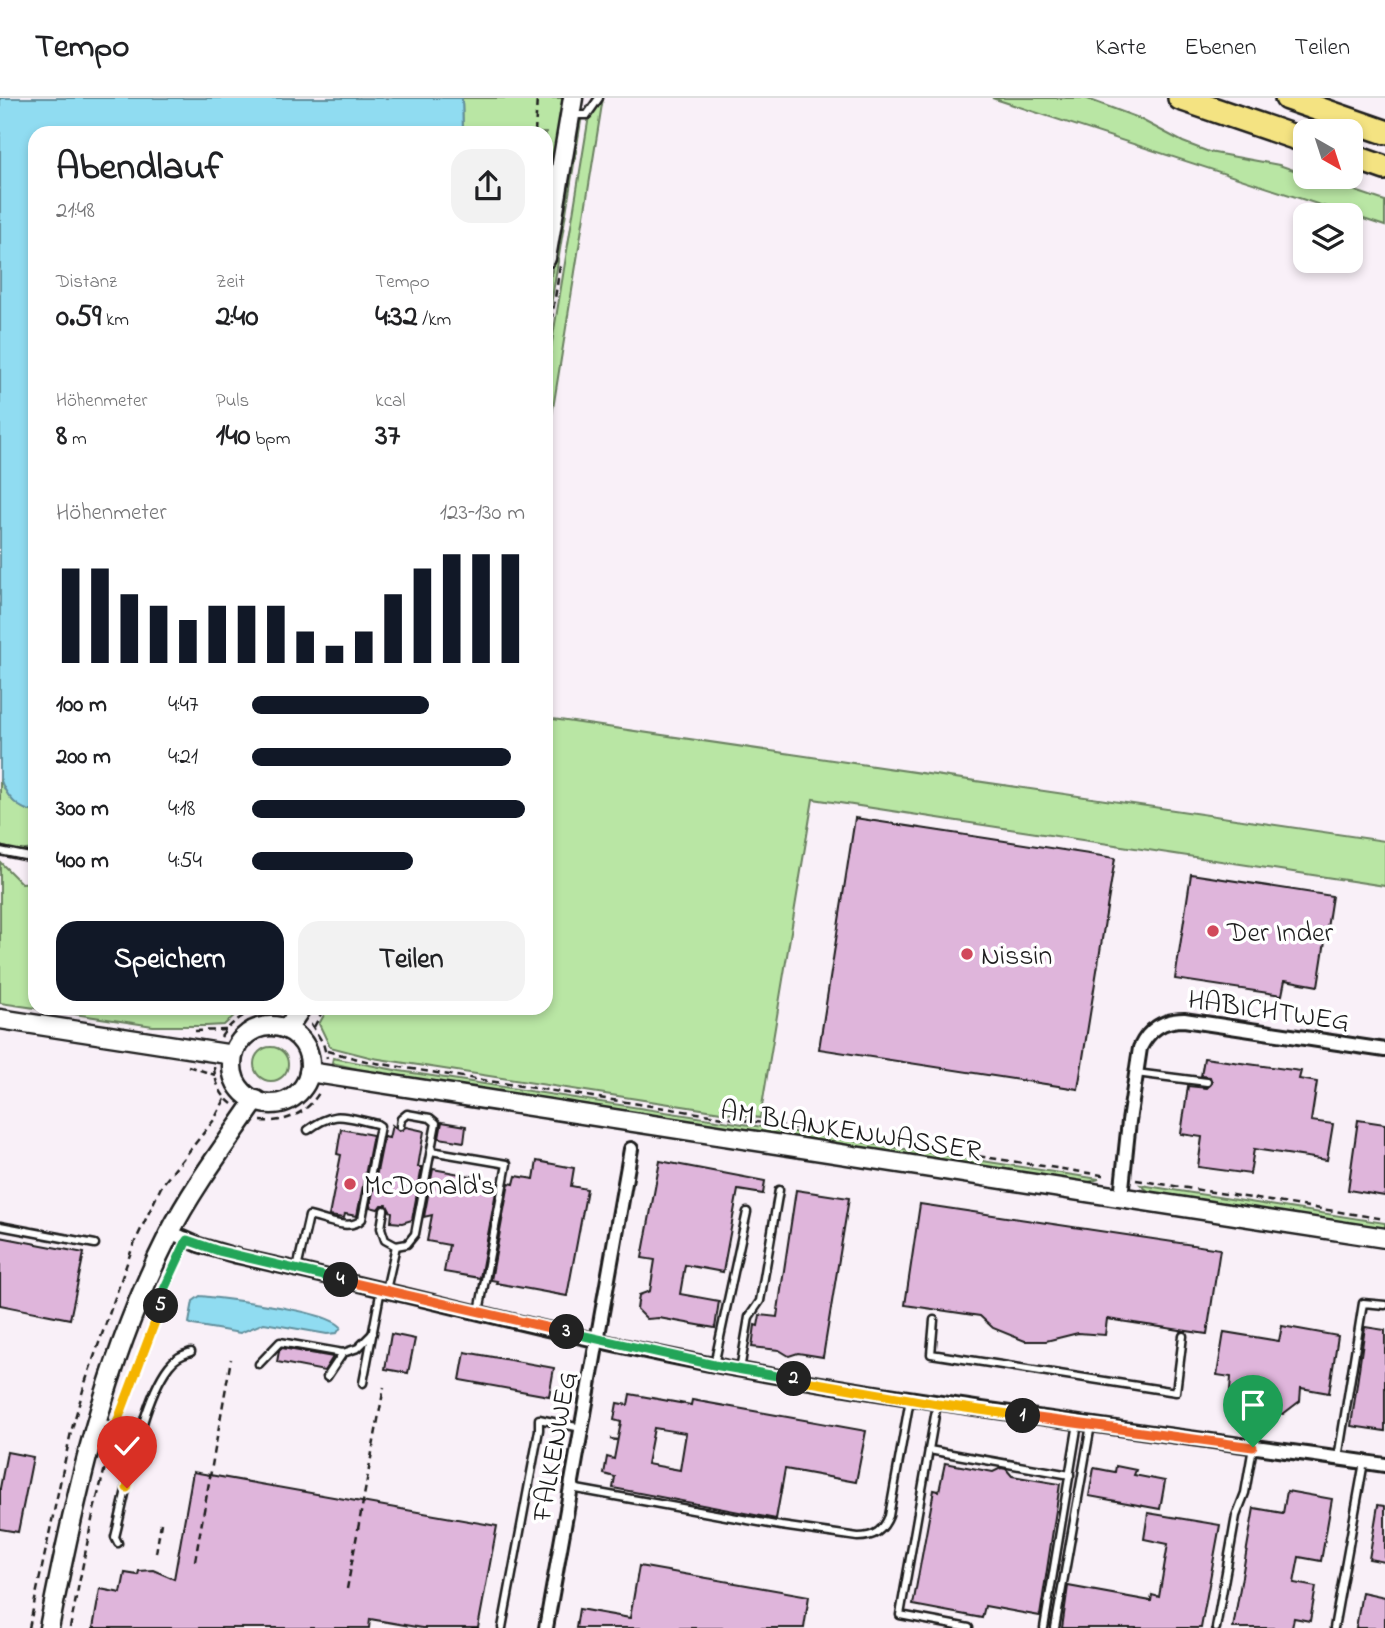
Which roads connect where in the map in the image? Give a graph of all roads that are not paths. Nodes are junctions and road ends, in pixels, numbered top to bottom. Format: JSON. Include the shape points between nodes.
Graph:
{"nodes":[{"id":1,"x":599,"y":98,"type":"edge"},
{"id":2,"x":1181,"y":98,"type":"edge"},
{"id":3,"x":1287,"y":98,"type":"edge"},
{"id":4,"x":571,"y":106,"type":"edge"},
{"id":5,"x":1385,"y":132,"type":"edge"},
{"id":6,"x":1293,"y":137,"type":"edge"},
{"id":7,"x":1363,"y":160,"type":"edge"},
{"id":8,"x":1385,"y":168,"type":"edge"},
{"id":9,"x":553,"y":215,"type":"edge"},
{"id":10,"x":0,"y":851,"type":"edge"},
{"id":11,"x":28,"y":857,"type":"edge"},
{"id":12,"x":295,"y":1017,"type":"edge"},
{"id":13,"x":0,"y":1019,"type":"edge"},
{"id":14,"x":1385,"y":1050,"type":"edge"},
{"id":15,"x":224,"y":1054,"type":"junction"},
{"id":16,"x":1136,"y":1073,"type":"junction"},
{"id":17,"x":318,"y":1074,"type":"junction"},
{"id":18,"x":1207,"y":1082,"type":"dead end"},
{"id":19,"x":250,"y":1108,"type":"junction"},
{"id":20,"x":400,"y":1126,"type":"dead end"},
{"id":21,"x":308,"y":1130,"type":"dead end"},
{"id":22,"x":631,"y":1149,"type":"dead end"},
{"id":23,"x":431,"y":1151,"type":"junction"},
{"id":24,"x":779,"y":1191,"type":"dead end"},
{"id":25,"x":1121,"y":1197,"type":"junction"},
{"id":26,"x":384,"y":1210,"type":"dead end"},
{"id":27,"x":747,"y":1212,"type":"dead end"},
{"id":28,"x":0,"y":1226,"type":"edge"},
{"id":29,"x":170,"y":1232,"type":"junction"},
{"id":30,"x":1385,"y":1238,"type":"edge"},
{"id":31,"x":94,"y":1244,"type":"dead end"},
{"id":32,"x":396,"y":1247,"type":"junction"},
{"id":33,"x":297,"y":1269,"type":"junction"},
{"id":34,"x":384,"y":1290,"type":"junction"},
{"id":35,"x":1385,"y":1305,"type":"edge"},
{"id":36,"x":480,"y":1312,"type":"junction"},
{"id":37,"x":934,"y":1320,"type":"dead end"},
{"id":38,"x":373,"y":1333,"type":"junction"},
{"id":39,"x":1183,"y":1336,"type":"dead end"},
{"id":40,"x":597,"y":1339,"type":"junction"},
{"id":41,"x":191,"y":1352,"type":"dead end"},
{"id":42,"x":343,"y":1353,"type":"junction"},
{"id":43,"x":260,"y":1364,"type":"dead end"},
{"id":44,"x":714,"y":1365,"type":"junction"},
{"id":45,"x":740,"y":1370,"type":"junction"},
{"id":46,"x":327,"y":1377,"type":"dead end"},
{"id":47,"x":363,"y":1383,"type":"dead end"},
{"id":48,"x":910,"y":1399,"type":"junction"},
{"id":49,"x":937,"y":1404,"type":"junction"},
{"id":50,"x":95,"y":1422,"type":"junction"},
{"id":51,"x":1085,"y":1424,"type":"junction"},
{"id":52,"x":581,"y":1428,"type":"junction"},
{"id":53,"x":141,"y":1432,"type":"junction"},
{"id":54,"x":1253,"y":1447,"type":"junction"},
{"id":55,"x":929,"y":1450,"type":"junction"},
{"id":56,"x":1338,"y":1458,"type":"junction"},
{"id":57,"x":1364,"y":1462,"type":"junction"},
{"id":58,"x":1385,"y":1465,"type":"edge"},
{"id":59,"x":1070,"y":1475,"type":"junction"},
{"id":60,"x":571,"y":1488,"type":"junction"},
{"id":61,"x":118,"y":1543,"type":"dead end"},
{"id":62,"x":49,"y":1628,"type":"edge"},
{"id":63,"x":502,"y":1628,"type":"edge"},
{"id":64,"x":546,"y":1628,"type":"edge"},
{"id":65,"x":969,"y":1628,"type":"edge"},
{"id":66,"x":1044,"y":1628,"type":"edge"},
{"id":67,"x":1055,"y":1628,"type":"edge"},
{"id":68,"x":1216,"y":1628,"type":"edge"},
{"id":69,"x":1334,"y":1628,"type":"edge"}],
"edges":[{"from":1,"to":4,"type":"lane","via":[[586,115]]},
{"from":2,"to":6,"type":"highway"},
{"from":3,"to":5,"type":"highway"},
{"from":4,"to":9,"type":"street"},
{"from":7,"to":8,"type":"highway"},
{"from":10,"to":11,"type":"lane"},
{"from":12,"to":15,"type":"street","via":[[253,1030]]},
{"from":12,"to":17,"type":"street","via":[[298,1037]]},
{"from":13,"to":15,"type":"street"},
{"from":14,"to":16,"type":"street","name":"HABICHTWEG","via":[[1169,1020],[1144,1039]]},
{"from":15,"to":19,"type":"street"},
{"from":16,"to":18,"type":"lane"},
{"from":16,"to":25,"type":"street","name":"HABICHTWEG"},
{"from":17,"to":19,"type":"street","via":[[288,1099]]},
{"from":17,"to":25,"type":"street","name":"AM BLANKENWASSER"},
{"from":19,"to":29,"type":"street"},
{"from":20,"to":23,"type":"lane","via":[[407,1114],[433,1119]]},
{"from":21,"to":33,"type":"lane","via":[[334,1115],[380,1126],[362,1220],[351,1226],[309,1216]]},
{"from":22,"to":40,"type":"street","name":"FALKENWEG"},
{"from":23,"to":32,"type":"lane","via":[[415,1234],[407,1244]]},
{"from":23,"to":36,"type":"lane","via":[[507,1164]]},
{"from":24,"to":45,"type":"lane","via":[[760,1301],[749,1317]]},
{"from":25,"to":30,"type":"street","name":"AM BLANKENWASSER"},
{"from":26,"to":32,"type":"lane","via":[[382,1234]]},
{"from":27,"to":44,"type":"lane"},
{"from":28,"to":31,"type":"lane"},
{"from":29,"to":33,"type":"street","via":[[219,1251]]},
{"from":29,"to":50,"type":"street","via":[[130,1322]]},
{"from":32,"to":34,"type":"lane"},
{"from":33,"to":34,"type":"street"},
{"from":34,"to":36,"type":"street"},
{"from":34,"to":38,"type":"lane"},
{"from":35,"to":56,"type":"lane","via":[[1363,1303]]},
{"from":36,"to":40,"type":"street"},
{"from":37,"to":39,"type":"lane","via":[[931,1354],[1176,1392]]},
{"from":38,"to":42,"type":"lane","via":[[358,1348]]},
{"from":38,"to":47,"type":"lane"},
{"from":40,"to":44,"type":"street"},
{"from":40,"to":52,"type":"street","name":"FALKENWEG"},
{"from":41,"to":53,"type":"lane","via":[[178,1357],[163,1376]]},
{"from":42,"to":43,"type":"lane","via":[[280,1342]]},
{"from":42,"to":46,"type":"lane"},
{"from":44,"to":45,"type":"street"},
{"from":45,"to":48,"type":"street"},
{"from":48,"to":49,"type":"street"},
{"from":48,"to":60,"type":"lane","via":[[889,1516],[883,1528],[870,1536],[781,1526]]},
{"from":49,"to":51,"type":"street"},
{"from":49,"to":55,"type":"lane"},
{"from":50,"to":53,"type":"lane"},
{"from":50,"to":62,"type":"street"},
{"from":51,"to":54,"type":"street"},
{"from":51,"to":59,"type":"lane"},
{"from":51,"to":67,"type":"lane"},
{"from":52,"to":60,"type":"street","name":"FALKENWEG"},
{"from":52,"to":63,"type":"lane","via":[[539,1419]]},
{"from":53,"to":61,"type":"lane","via":[[115,1537]]},
{"from":54,"to":56,"type":"street"},
{"from":54,"to":68,"type":"lane"},
{"from":55,"to":59,"type":"lane"},
{"from":55,"to":65,"type":"lane","via":[[900,1615]]},
{"from":56,"to":57,"type":"street"},
{"from":57,"to":58,"type":"street"},
{"from":57,"to":69,"type":"lane"},
{"from":59,"to":66,"type":"lane"},
{"from":60,"to":64,"type":"street","name":"FALKENWEG"}]}
